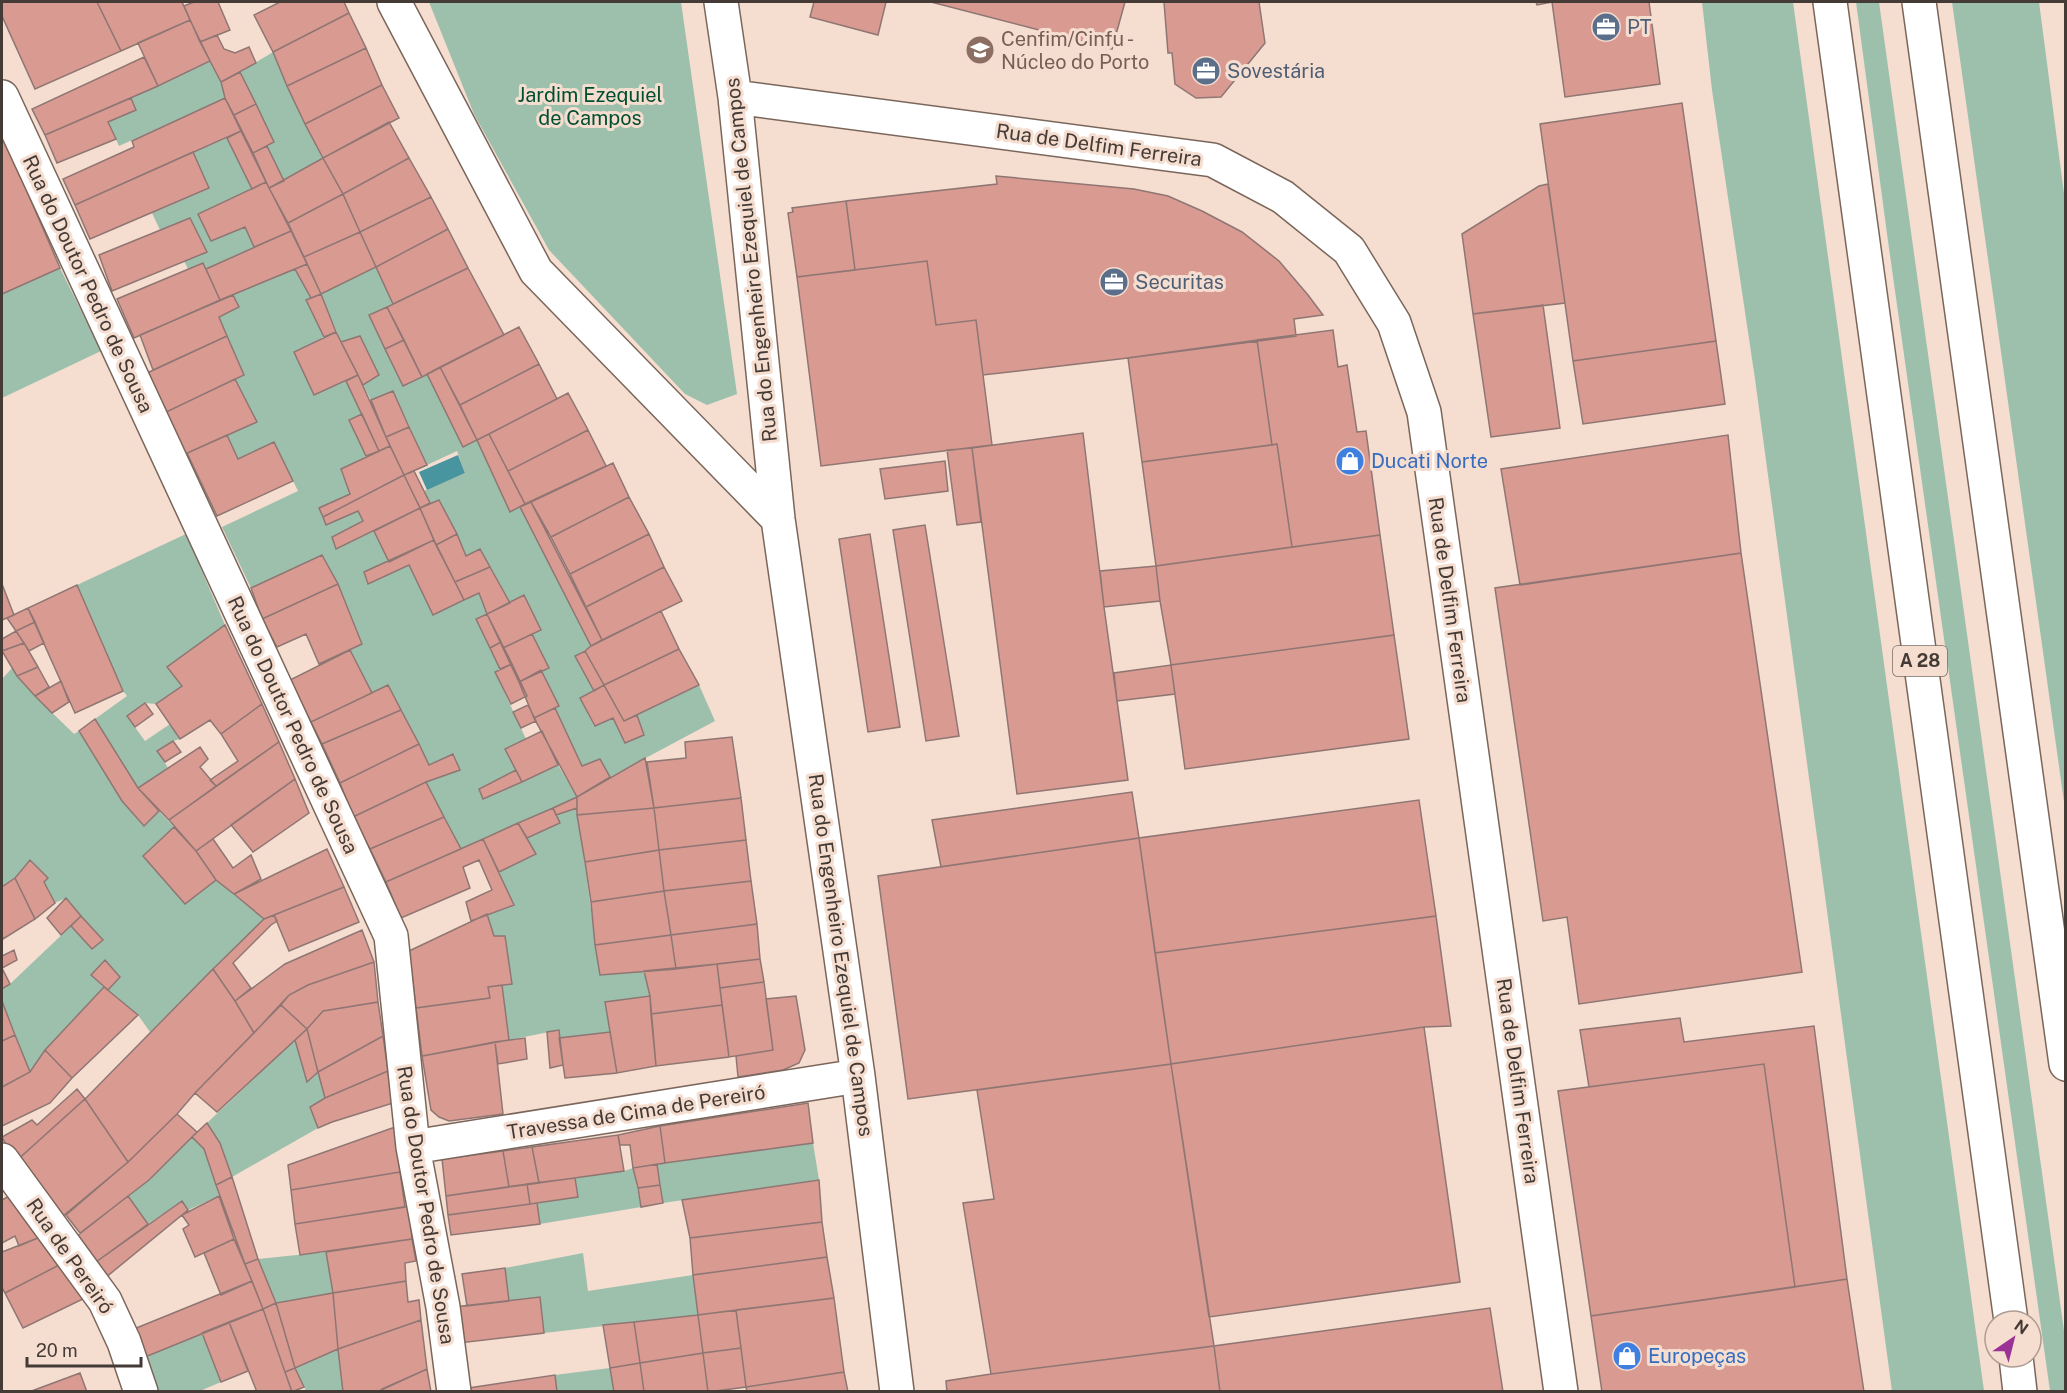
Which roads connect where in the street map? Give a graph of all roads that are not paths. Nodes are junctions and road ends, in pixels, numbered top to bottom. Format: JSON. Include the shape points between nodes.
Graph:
{"nodes":[{"id":1,"x":394,"y":2,"type":"edge"},
{"id":2,"x":721,"y":2,"type":"edge"},
{"id":3,"x":1830,"y":2,"type":"edge"},
{"id":4,"x":1919,"y":2,"type":"edge"},
{"id":5,"x":2,"y":97,"type":"edge"},
{"id":6,"x":735,"y":97,"type":"junction"},
{"id":7,"x":778,"y":519,"type":"junction"},
{"id":8,"x":2066,"y":1064,"type":"edge"},
{"id":9,"x":858,"y":1076,"type":"junction"},
{"id":10,"x":413,"y":1147,"type":"junction"},
{"id":11,"x":2,"y":1160,"type":"edge"},
{"id":12,"x":2009,"y":1309,"type":"edge"},
{"id":13,"x":2017,"y":1369,"type":"edge"},
{"id":14,"x":141,"y":1392,"type":"edge"},
{"id":15,"x":454,"y":1392,"type":"edge"},
{"id":16,"x":897,"y":1392,"type":"edge"},
{"id":17,"x":1561,"y":1392,"type":"edge"},
{"id":18,"x":2020,"y":1392,"type":"edge"}],
"edges":[{"from":1,"to":7,"type":"main road","via":[[536,271]]},
{"from":2,"to":6,"type":"main road","name":"Rua do Engenheiro Ezequiel de Campos"},
{"from":3,"to":12,"type":"main road","number":"A 28"},
{"from":4,"to":8,"type":"main road"},
{"from":5,"to":10,"type":"main road","name":"Rua do Doutor Pedro de Sousa","via":[[390,936]]},
{"from":6,"to":7,"type":"main road","name":"Rua do Engenheiro Ezequiel de Campos"},
{"from":6,"to":17,"type":"main road","name":"Rua de Delfim Ferreira","via":[[1213,160],[1283,196],[1349,250],[1394,323],[1424,412]]},
{"from":7,"to":9,"type":"main road","name":"Rua do Engenheiro Ezequiel de Campos"},
{"from":9,"to":10,"type":"main road","name":"Travessa de Cima de Pereiró"},
{"from":9,"to":16,"type":"main road","name":"Rua do Engenheiro Ezequiel de Campos"},
{"from":10,"to":15,"type":"main road","name":"Rua do Doutor Pedro de Sousa","via":[[443,1307]]},
{"from":11,"to":14,"type":"main road","name":"Rua de Pereiró","via":[[105,1300]]},
{"from":13,"to":18,"type":"main road"}]}
